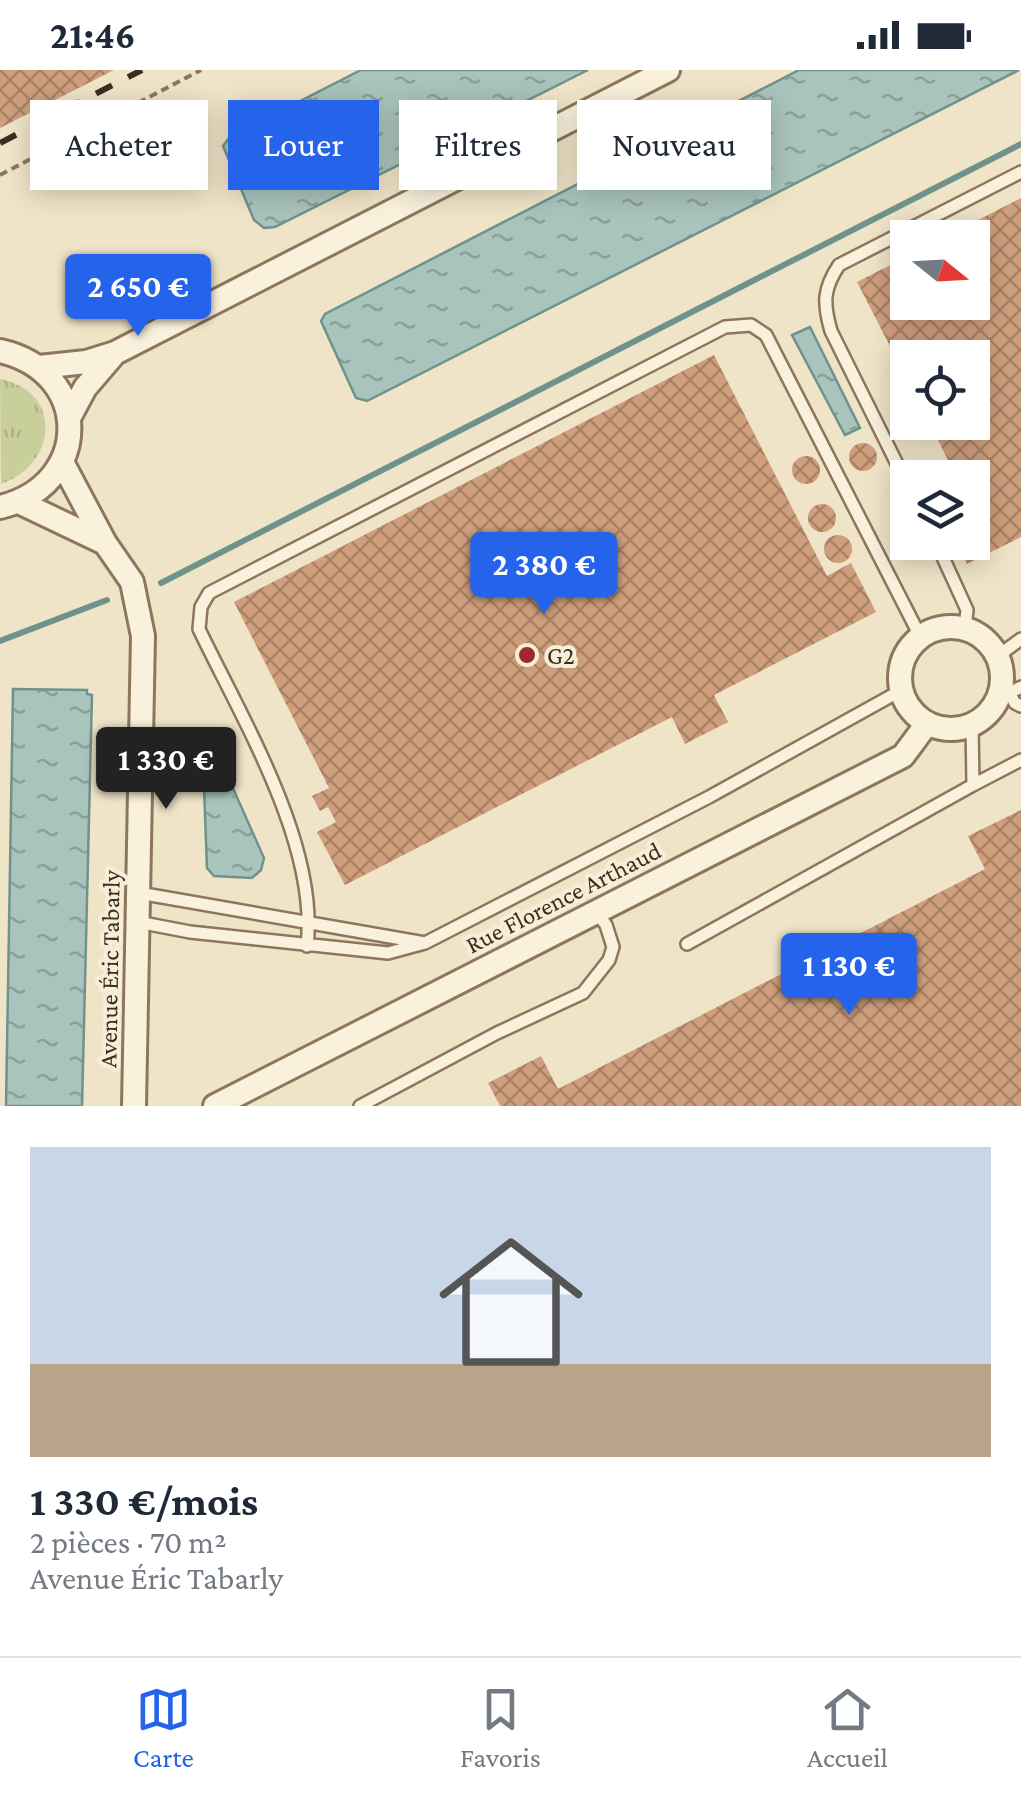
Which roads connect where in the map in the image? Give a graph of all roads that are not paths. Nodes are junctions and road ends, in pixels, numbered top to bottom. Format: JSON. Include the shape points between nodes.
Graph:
{"nodes":[{"id":1,"x":668,"y":70,"type":"edge"},
{"id":2,"x":1021,"y":172,"type":"edge"},
{"id":3,"x":0,"y":351,"type":"edge"},
{"id":4,"x":115,"y":353,"type":"junction"},
{"id":5,"x":40,"y":367,"type":"junction"},
{"id":6,"x":69,"y":418,"type":"junction"},
{"id":7,"x":895,"y":460,"type":"edge"},
{"id":8,"x":62,"y":462,"type":"junction"},
{"id":9,"x":10,"y":504,"type":"edge"},
{"id":10,"x":106,"y":542,"type":"junction"},
{"id":11,"x":944,"y":560,"type":"edge"},
{"id":12,"x":966,"y":628,"type":"junction"},
{"id":13,"x":920,"y":636,"type":"junction"},
{"id":14,"x":1021,"y":639,"type":"edge"},
{"id":15,"x":998,"y":656,"type":"junction"},
{"id":16,"x":900,"y":691,"type":"junction"},
{"id":17,"x":1011,"y":693,"type":"edge"},
{"id":18,"x":926,"y":725,"type":"junction"},
{"id":19,"x":972,"y":725,"type":"junction"},
{"id":20,"x":1021,"y":760,"type":"edge"},
{"id":21,"x":973,"y":785,"type":"junction"},
{"id":22,"x":139,"y":893,"type":"junction"},
{"id":23,"x":596,"y":911,"type":"junction"},
{"id":24,"x":138,"y":922,"type":"junction"},
{"id":25,"x":310,"y":922,"type":"junction"},
{"id":26,"x":425,"y":943,"type":"junction"},
{"id":27,"x":687,"y":944,"type":"dead end"},
{"id":28,"x":307,"y":946,"type":"junction"},
{"id":29,"x":134,"y":1106,"type":"edge"},
{"id":30,"x":215,"y":1106,"type":"edge"},
{"id":31,"x":360,"y":1106,"type":"edge"}],
"edges":[{"from":1,"to":4,"type":"street"},
{"from":2,"to":7,"type":"lane","via":[[839,265],[827,283],[831,330]]},
{"from":3,"to":5,"type":"street"},
{"from":4,"to":5,"type":"street"},
{"from":4,"to":6,"type":"street"},
{"from":5,"to":6,"type":"street","via":[[64,398]]},
{"from":6,"to":8,"type":"street"},
{"from":8,"to":9,"type":"street","via":[[52,479]]},
{"from":8,"to":10,"type":"street","name":"Avenue Éric Tabarly"},
{"from":9,"to":10,"type":"street"},
{"from":10,"to":22,"type":"street","name":"Avenue Éric Tabarly","via":[[132,582],[143,636]]},
{"from":11,"to":12,"type":"lane","via":[[967,610]]},
{"from":12,"to":13,"type":"street","via":[[944,626]]},
{"from":12,"to":15,"type":"street"},
{"from":13,"to":16,"type":"street","via":[[899,669]]},
{"from":13,"to":25,"type":"lane","via":[[766,335],[751,326],[725,327],[209,593],[199,630],[292,829]]},
{"from":14,"to":15,"type":"lane"},
{"from":15,"to":17,"type":"street"},
{"from":16,"to":18,"type":"street"},
{"from":16,"to":26,"type":"lane"},
{"from":17,"to":19,"type":"street"},
{"from":18,"to":19,"type":"street","via":[[947,731]]},
{"from":18,"to":23,"type":"street","name":"Rue Florence Arthaud","via":[[903,756]]},
{"from":19,"to":21,"type":"lane"},
{"from":20,"to":21,"type":"lane"},
{"from":21,"to":27,"type":"lane"},
{"from":22,"to":24,"type":"street","name":"Avenue Éric Tabarly"},
{"from":22,"to":25,"type":"lane"},
{"from":23,"to":30,"type":"street","name":"Rue Florence Arthaud"},
{"from":23,"to":31,"type":"lane","via":[[613,947],[583,993]]},
{"from":24,"to":28,"type":"lane"},
{"from":24,"to":29,"type":"street","name":"Avenue Éric Tabarly"},
{"from":25,"to":26,"type":"lane"},
{"from":25,"to":28,"type":"lane"},
{"from":26,"to":28,"type":"lane","via":[[388,953]]}]}
